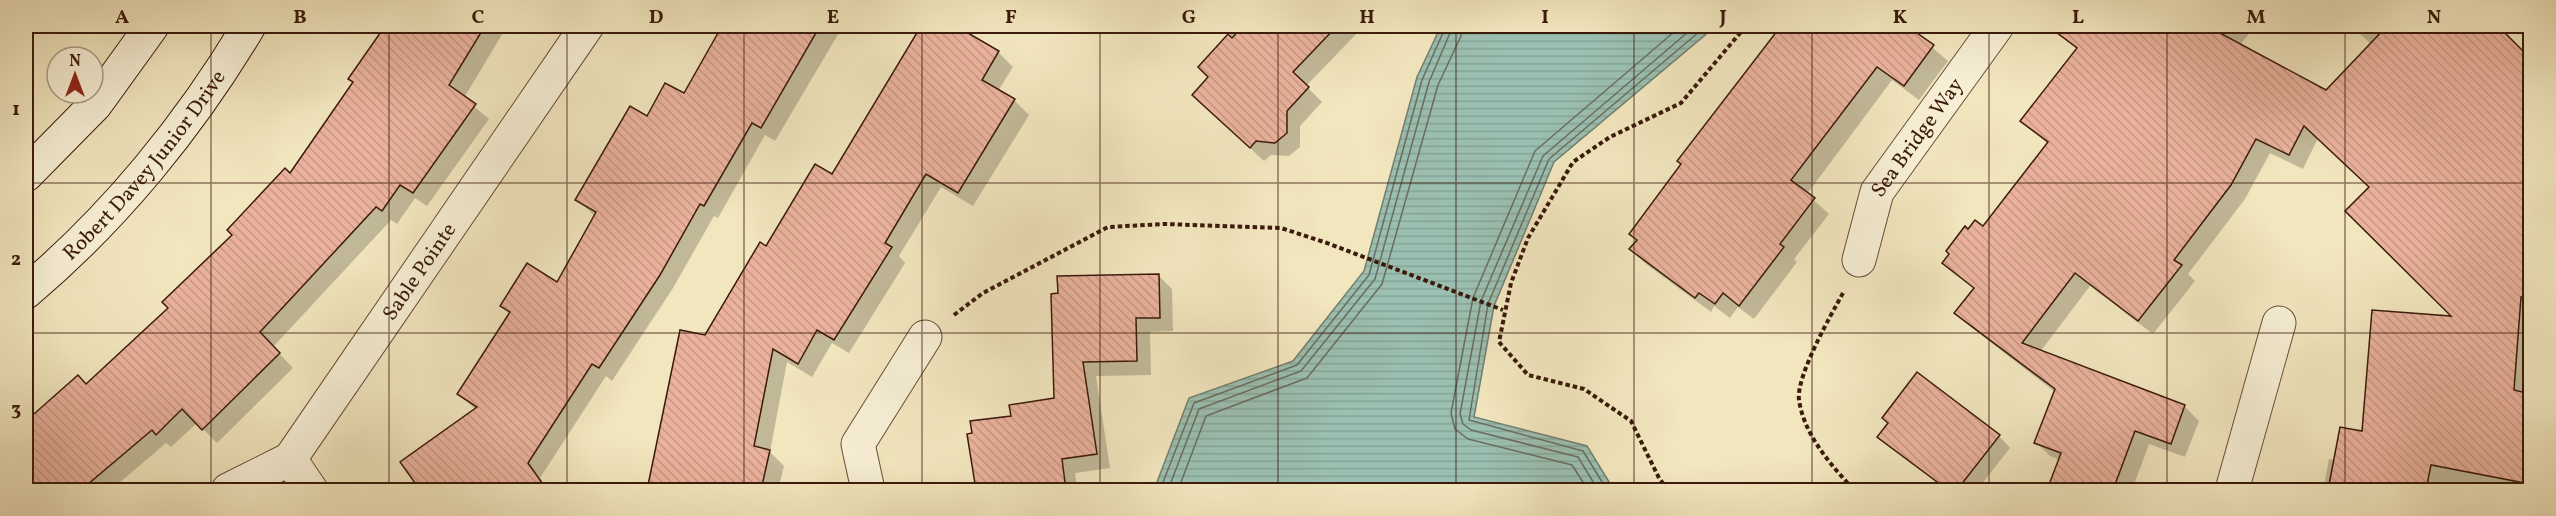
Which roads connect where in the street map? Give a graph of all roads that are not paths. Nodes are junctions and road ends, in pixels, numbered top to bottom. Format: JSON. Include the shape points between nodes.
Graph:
{"nodes":[{"id":1,"x":152,"y":26,"type":"edge"},
{"id":2,"x":249,"y":26,"type":"edge"},
{"id":3,"x":586,"y":26,"type":"edge"},
{"id":4,"x":1997,"y":26,"type":"edge"},
{"id":5,"x":26,"y":175,"type":"edge"},
{"id":6,"x":1859,"y":260,"type":"road end"},
{"id":7,"x":26,"y":292,"type":"edge"},
{"id":8,"x":2279,"y":323,"type":"dead end"},
{"id":9,"x":925,"y":337,"type":"road end"},
{"id":10,"x":290,"y":459,"type":"junction"},
{"id":11,"x":228,"y":490,"type":"edge"},
{"id":12,"x":311,"y":490,"type":"edge"},
{"id":13,"x":868,"y":490,"type":"edge"},
{"id":14,"x":2232,"y":490,"type":"edge"}],
"edges":[{"from":1,"to":5,"type":"street","via":[[95,105]]},
{"from":2,"to":7,"type":"street","name":"Robert Davey Junior Drive","via":[[159,157],[67,257]]},
{"from":3,"to":10,"type":"street","name":"Sable Pointe"},
{"from":4,"to":6,"type":"street","name":"Sea Bridge Way","via":[[1877,192]]},
{"from":8,"to":14,"type":"street"},
{"from":9,"to":13,"type":"street","via":[[858,444]]},
{"from":10,"to":11,"type":"street","name":"Sable Pointe"},
{"from":10,"to":12,"type":"street"}]}
